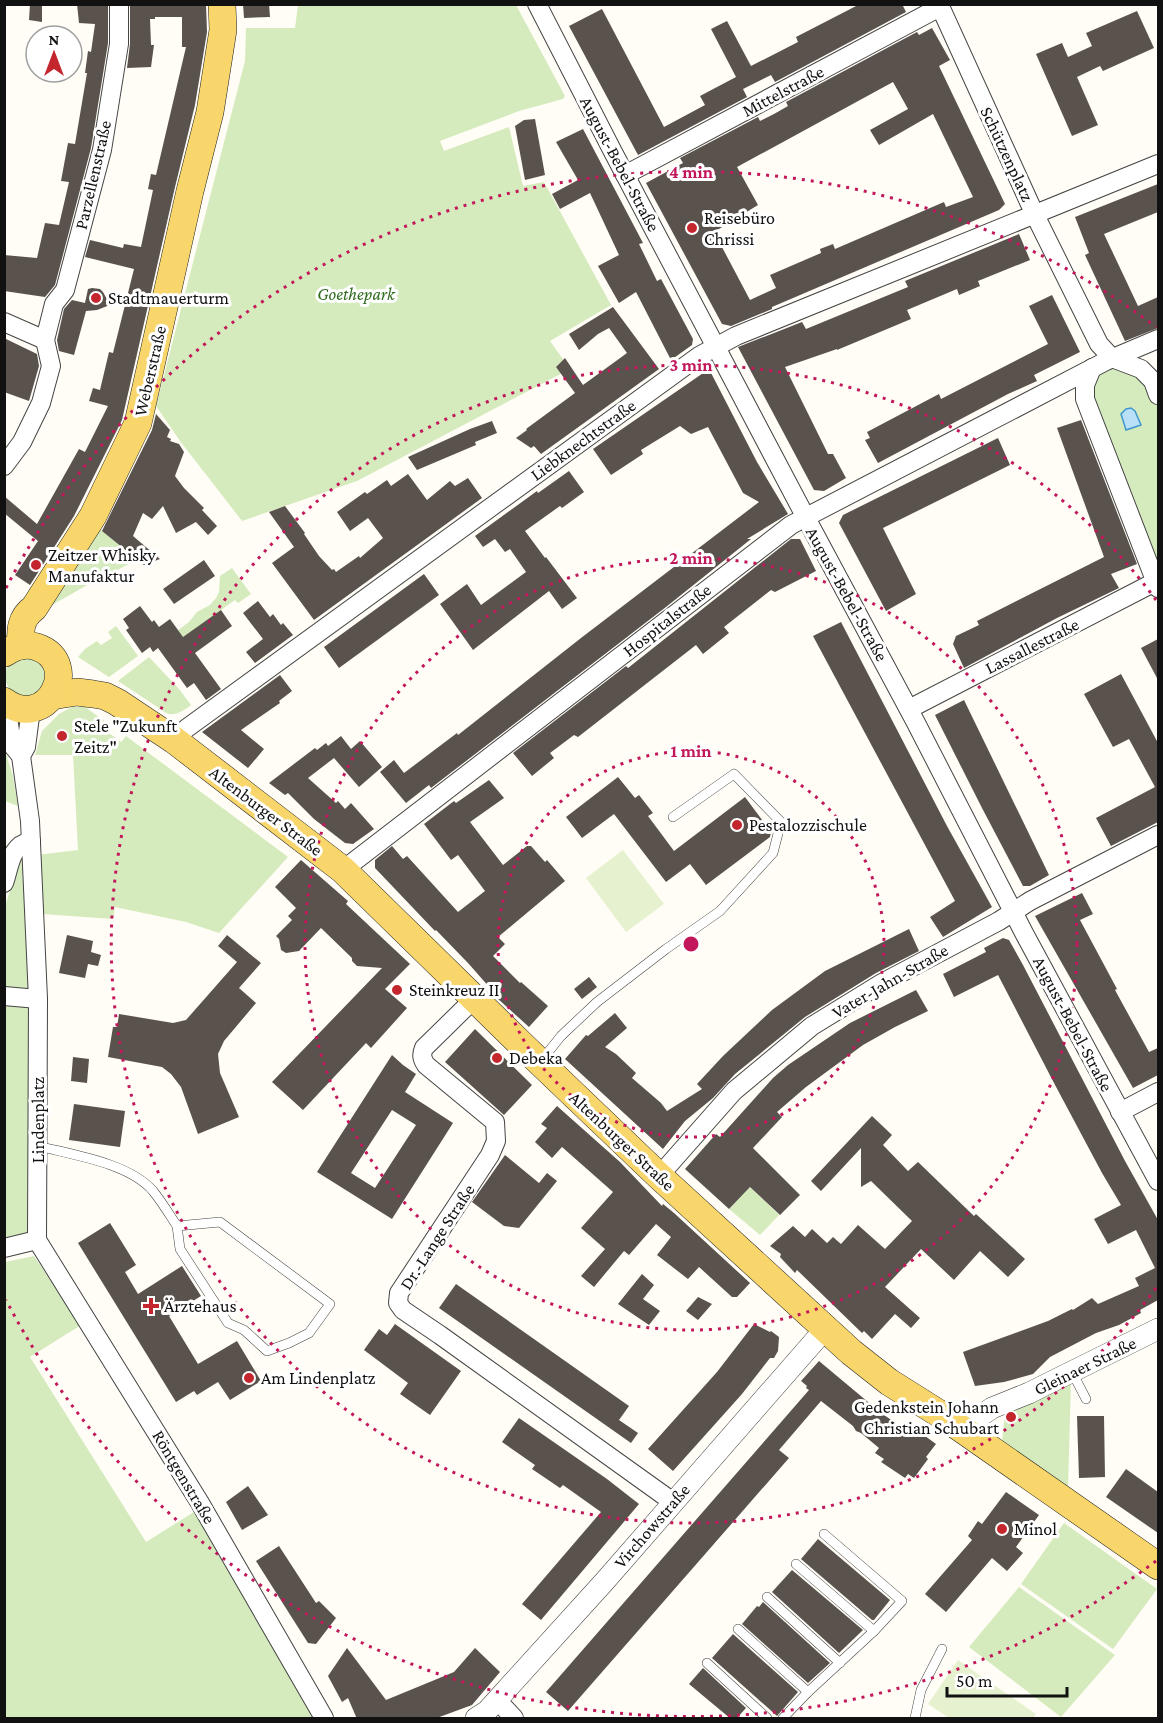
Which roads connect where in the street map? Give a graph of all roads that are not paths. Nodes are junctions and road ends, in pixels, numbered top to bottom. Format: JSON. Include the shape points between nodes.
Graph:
{"nodes":[{"id":1,"x":119,"y":4,"type":"edge"},
{"id":2,"x":222,"y":4,"type":"edge"},
{"id":3,"x":537,"y":4,"type":"edge"},
{"id":4,"x":940,"y":6,"type":"edge"},
{"id":5,"x":1158,"y":164,"type":"edge"},
{"id":6,"x":625,"y":175,"type":"junction"},
{"id":7,"x":1035,"y":214,"type":"junction"},
{"id":8,"x":4,"y":322,"type":"edge"},
{"id":9,"x":1158,"y":339,"type":"edge"},
{"id":10,"x":45,"y":340,"type":"junction"},
{"id":11,"x":715,"y":346,"type":"junction"},
{"id":12,"x":1112,"y":358,"type":"junction"},
{"id":13,"x":1092,"y":368,"type":"junction"},
{"id":14,"x":1158,"y":395,"type":"edge"},
{"id":15,"x":4,"y":466,"type":"edge"},
{"id":16,"x":805,"y":516,"type":"junction"},
{"id":17,"x":1157,"y":585,"type":"edge"},
{"id":18,"x":23,"y":651,"type":"edge"},
{"id":19,"x":105,"y":696,"type":"junction"},
{"id":20,"x":24,"y":702,"type":"edge"},
{"id":21,"x":909,"y":710,"type":"junction"},
{"id":22,"x":174,"y":740,"type":"junction"},
{"id":23,"x":21,"y":756,"type":"junction"},
{"id":24,"x":673,"y":817,"type":"dead end"},
{"id":25,"x":1158,"y":835,"type":"edge"},
{"id":26,"x":31,"y":841,"type":"junction"},
{"id":27,"x":343,"y":870,"type":"junction"},
{"id":28,"x":4,"y":883,"type":"edge"},
{"id":29,"x":1013,"y":912,"type":"junction"},
{"id":30,"x":4,"y":996,"type":"edge"},
{"id":31,"x":38,"y":999,"type":"junction"},
{"id":32,"x":474,"y":999,"type":"junction"},
{"id":33,"x":540,"y":1063,"type":"junction"},
{"id":34,"x":1158,"y":1092,"type":"edge"},
{"id":35,"x":1120,"y":1112,"type":"junction"},
{"id":36,"x":38,"y":1146,"type":"junction"},
{"id":37,"x":658,"y":1176,"type":"junction"},
{"id":38,"x":1158,"y":1181,"type":"edge"},
{"id":39,"x":177,"y":1226,"type":"junction"},
{"id":40,"x":37,"y":1240,"type":"junction"},
{"id":41,"x":4,"y":1248,"type":"edge"},
{"id":42,"x":825,"y":1329,"type":"junction"},
{"id":43,"x":1158,"y":1329,"type":"edge"},
{"id":44,"x":1072,"y":1372,"type":"junction"},
{"id":45,"x":1086,"y":1399,"type":"dead end"},
{"id":46,"x":968,"y":1433,"type":"junction"},
{"id":47,"x":673,"y":1502,"type":"junction"},
{"id":48,"x":824,"y":1534,"type":"dead end"},
{"id":49,"x":796,"y":1564,"type":"dead end"},
{"id":50,"x":1158,"y":1566,"type":"edge"},
{"id":51,"x":767,"y":1597,"type":"dead end"},
{"id":52,"x":738,"y":1629,"type":"dead end"},
{"id":53,"x":874,"y":1632,"type":"junction"},
{"id":54,"x":942,"y":1649,"type":"dead end"},
{"id":55,"x":707,"y":1663,"type":"dead end"},
{"id":56,"x":840,"y":1663,"type":"junction"},
{"id":57,"x":808,"y":1692,"type":"junction"},
{"id":58,"x":497,"y":1700,"type":"junction"},
{"id":59,"x":324,"y":1719,"type":"edge"},
{"id":60,"x":476,"y":1719,"type":"edge"},
{"id":61,"x":514,"y":1719,"type":"edge"},
{"id":62,"x":767,"y":1719,"type":"edge"},
{"id":63,"x":783,"y":1719,"type":"edge"},
{"id":64,"x":915,"y":1719,"type":"edge"}],
"edges":[{"from":1,"to":10,"type":"street","name":"Parzellenstraße","via":[[120,44],[102,150],[65,290],[54,304]]},
{"from":2,"to":18,"type":"main road","name":"Weberstraße","via":[[223,30],[210,112],[138,423],[93,516],[27,613],[21,625]]},
{"from":3,"to":6,"type":"street","name":"August-Bebel-Straße"},
{"from":4,"to":6,"type":"street","name":"Mittelstraße"},
{"from":4,"to":7,"type":"street","name":"Schützenplatz"},
{"from":5,"to":7,"type":"street","name":"Schützenplatz"},
{"from":6,"to":11,"type":"street","name":"August-Bebel-Straße"},
{"from":7,"to":11,"type":"street","name":"Liebknechtstraße"},
{"from":7,"to":12,"type":"street","via":[[1100,344]]},
{"from":8,"to":10,"type":"street"},
{"from":9,"to":12,"type":"street","name":"Hospitalstraße"},
{"from":10,"to":15,"type":"street","via":[[51,366],[41,403],[22,442]]},
{"from":11,"to":16,"type":"street","name":"August-Bebel-Straße"},
{"from":11,"to":22,"type":"street","name":"Liebknechtstraße"},
{"from":12,"to":13,"type":"street","name":"Hospitalstraße"},
{"from":12,"to":14,"type":"street","via":[[1141,369],[1153,381]]},
{"from":13,"to":16,"type":"street","name":"Hospitalstraße"},
{"from":13,"to":17,"type":"street","via":[[1085,385],[1085,399]]},
{"from":16,"to":21,"type":"street","name":"August-Bebel-Straße"},
{"from":16,"to":27,"type":"street","name":"Hospitalstraße"},
{"from":17,"to":21,"type":"street","name":"Lassallestraße"},
{"from":18,"to":19,"type":"main road","name":"Altenburger Straße","via":[[75,672],[98,685]]},
{"from":18,"to":20,"type":"main road","name":"Weberstraße","via":[[58,682]]},
{"from":19,"to":20,"type":"main road","name":"Altenburger Straße","via":[[76,692]]},
{"from":19,"to":22,"type":"main road","name":"Altenburger Straße"},
{"from":20,"to":23,"type":"street","via":[[26,747]]},
{"from":20,"to":23,"type":"street","via":[[12,745]]},
{"from":21,"to":29,"type":"street","name":"August-Bebel-Straße"},
{"from":22,"to":27,"type":"main road","name":"Altenburger Straße"},
{"from":23,"to":26,"type":"street","name":"Lindenplatz"},
{"from":24,"to":33,"type":"lane","via":[[734,774],[781,822],[773,853],[720,911],[597,1002],[561,1036]]},
{"from":25,"to":29,"type":"street","name":"Vater-Jahn-Straße"},
{"from":26,"to":28,"type":"street","via":[[20,844],[12,855]]},
{"from":26,"to":31,"type":"street","name":"Lindenplatz"},
{"from":27,"to":32,"type":"main road","name":"Altenburger Straße"},
{"from":29,"to":35,"type":"street","name":"August-Bebel-Straße"},
{"from":29,"to":37,"type":"street","name":"Vater-Jahn-Straße","via":[[812,1026],[734,1091]]},
{"from":30,"to":31,"type":"street"},
{"from":31,"to":36,"type":"street","name":"Lindenplatz"},
{"from":32,"to":33,"type":"main road","name":"Altenburger Straße"},
{"from":32,"to":47,"type":"street","name":"Dr.-Lange Straße","via":[[422,1053],[426,1065],[495,1122],[496,1141],[399,1293],[398,1303]]},
{"from":33,"to":37,"type":"main road","name":"Altenburger Straße"},
{"from":34,"to":35,"type":"street"},
{"from":35,"to":38,"type":"street","name":"August-Bebel-Straße"},
{"from":36,"to":39,"type":"lane","via":[[132,1175],[152,1190]]},
{"from":36,"to":40,"type":"street","name":"Lindenplatz"},
{"from":37,"to":42,"type":"main road","name":"Altenburger Straße"},
{"from":39,"to":39,"type":"lane","via":[[180,1249],[228,1323],[244,1330],[267,1351],[309,1333],[330,1304],[220,1222]]},
{"from":40,"to":41,"type":"street"},
{"from":40,"to":59,"type":"street","name":"Röntgenstraße","via":[[200,1503]]},
{"from":42,"to":46,"type":"main road","name":"Altenburger Straße","via":[[889,1382]]},
{"from":42,"to":47,"type":"street","name":"Virchowstraße"},
{"from":43,"to":44,"type":"street","name":"Gleinaer Straße"},
{"from":44,"to":45,"type":"lane"},
{"from":44,"to":46,"type":"street","name":"Gleinaer Straße","via":[[985,1412]]},
{"from":46,"to":50,"type":"main road","name":"Altenburger Straße"},
{"from":47,"to":58,"type":"street","name":"Virchowstraße"},
{"from":48,"to":53,"type":"lane","via":[[902,1601]]},
{"from":49,"to":53,"type":"lane"},
{"from":51,"to":56,"type":"lane"},
{"from":52,"to":57,"type":"lane"},
{"from":53,"to":56,"type":"lane"},
{"from":54,"to":64,"type":"lane","via":[[921,1690]]},
{"from":55,"to":62,"type":"lane"},
{"from":56,"to":57,"type":"lane"},
{"from":57,"to":63,"type":"lane"},
{"from":58,"to":60,"type":"street","name":"Virchowstraße"},
{"from":58,"to":61,"type":"street"}]}
